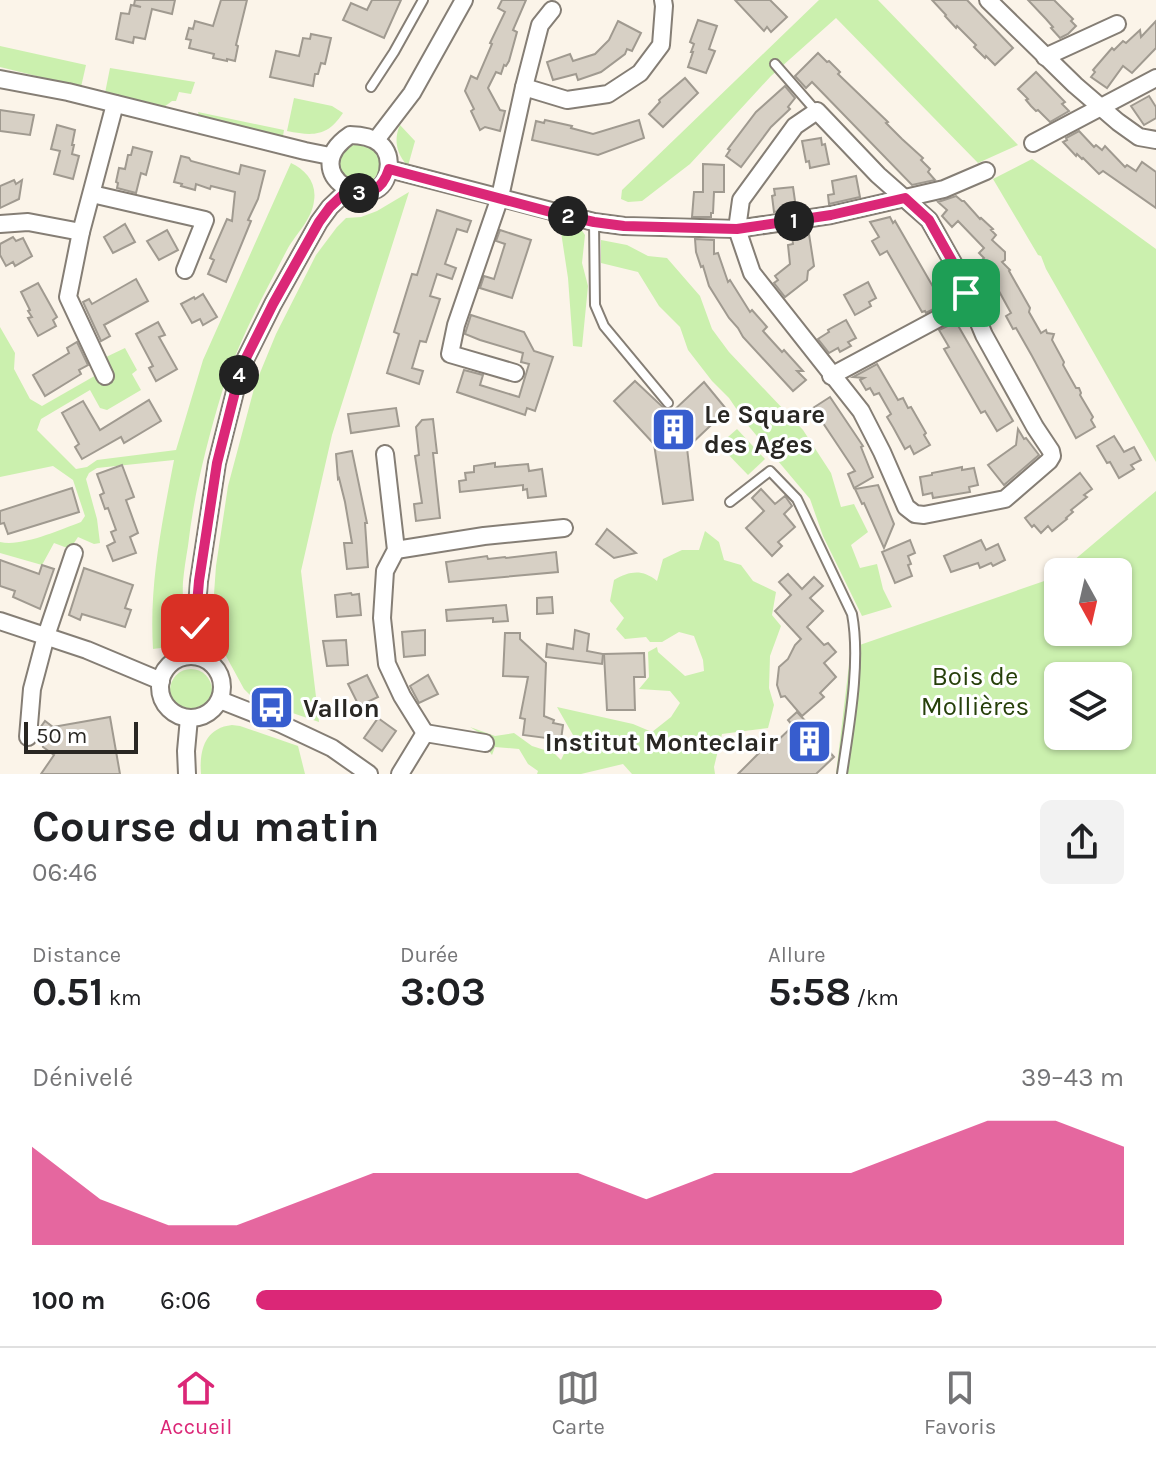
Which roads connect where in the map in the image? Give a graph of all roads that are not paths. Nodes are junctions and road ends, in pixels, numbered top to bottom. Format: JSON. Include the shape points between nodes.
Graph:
{"nodes":[{"id":1,"x":423,"y":0,"type":"edge"},
{"id":2,"x":464,"y":0,"type":"edge"},
{"id":3,"x":663,"y":0,"type":"edge"},
{"id":4,"x":988,"y":0,"type":"edge"},
{"id":5,"x":555,"y":3,"type":"edge"},
{"id":6,"x":1117,"y":24,"type":"dead end"},
{"id":7,"x":1045,"y":57,"type":"junction"},
{"id":8,"x":775,"y":64,"type":"dead end"},
{"id":9,"x":1156,"y":78,"type":"edge"},
{"id":10,"x":0,"y":79,"type":"edge"},
{"id":11,"x":371,"y":87,"type":"dead end"},
{"id":12,"x":524,"y":87,"type":"junction"},
{"id":13,"x":115,"y":104,"type":"junction"},
{"id":14,"x":1102,"y":108,"type":"junction"},
{"id":15,"x":817,"y":111,"type":"junction"},
{"id":16,"x":376,"y":140,"type":"junction"},
{"id":17,"x":1156,"y":140,"type":"edge"},
{"id":18,"x":1033,"y":143,"type":"dead end"},
{"id":19,"x":330,"y":156,"type":"junction"},
{"id":20,"x":389,"y":169,"type":"junction"},
{"id":21,"x":986,"y":171,"type":"dead end"},
{"id":22,"x":348,"y":190,"type":"junction"},
{"id":23,"x":92,"y":194,"type":"junction"},
{"id":24,"x":500,"y":197,"type":"junction"},
{"id":25,"x":905,"y":198,"type":"junction"},
{"id":26,"x":594,"y":222,"type":"junction"},
{"id":27,"x":0,"y":224,"type":"edge"},
{"id":28,"x":737,"y":229,"type":"junction"},
{"id":29,"x":81,"y":232,"type":"junction"},
{"id":30,"x":185,"y":270,"type":"dead end"},
{"id":31,"x":969,"y":302,"type":"junction"},
{"id":32,"x":515,"y":373,"type":"dead end"},
{"id":33,"x":105,"y":376,"type":"dead end"},
{"id":34,"x":831,"y":376,"type":"junction"},
{"id":35,"x":668,"y":403,"type":"dead end"},
{"id":36,"x":385,"y":454,"type":"dead end"},
{"id":37,"x":730,"y":502,"type":"dead end"},
{"id":38,"x":564,"y":528,"type":"dead end"},
{"id":39,"x":396,"y":550,"type":"junction"},
{"id":40,"x":74,"y":553,"type":"dead end"},
{"id":41,"x":0,"y":621,"type":"edge"},
{"id":42,"x":46,"y":636,"type":"junction"},
{"id":43,"x":193,"y":656,"type":"junction"},
{"id":44,"x":161,"y":681,"type":"junction"},
{"id":45,"x":220,"y":700,"type":"junction"},
{"id":46,"x":189,"y":718,"type":"junction"},
{"id":47,"x":425,"y":733,"type":"junction"},
{"id":48,"x":28,"y":737,"type":"dead end"},
{"id":49,"x":485,"y":743,"type":"dead end"},
{"id":50,"x":187,"y":774,"type":"edge"},
{"id":51,"x":369,"y":774,"type":"edge"},
{"id":52,"x":400,"y":774,"type":"edge"},
{"id":53,"x":842,"y":774,"type":"edge"}],
"edges":[{"from":1,"to":11,"type":"lane"},
{"from":2,"to":16,"type":"street","via":[[412,93]]},
{"from":3,"to":12,"type":"street","via":[[661,45],[640,73],[608,94],[567,100]]},
{"from":4,"to":7,"type":"street"},
{"from":5,"to":12,"type":"street","via":[[540,25]]},
{"from":6,"to":7,"type":"street"},
{"from":7,"to":14,"type":"street"},
{"from":8,"to":15,"type":"lane"},
{"from":9,"to":14,"type":"street"},
{"from":10,"to":13,"type":"street"},
{"from":12,"to":24,"type":"street"},
{"from":13,"to":19,"type":"street"},
{"from":13,"to":23,"type":"street"},
{"from":14,"to":17,"type":"street","via":[[1139,137]]},
{"from":14,"to":18,"type":"street"},
{"from":15,"to":25,"type":"street"},
{"from":15,"to":28,"type":"street","via":[[795,126],[741,200]]},
{"from":16,"to":19,"type":"street","via":[[350,135]]},
{"from":16,"to":20,"type":"street","via":[[385,149]]},
{"from":19,"to":22,"type":"street","via":[[336,181]]},
{"from":20,"to":22,"type":"street","via":[[374,190]]},
{"from":20,"to":24,"type":"street"},
{"from":21,"to":25,"type":"street"},
{"from":22,"to":43,"type":"street","via":[[319,222],[241,368],[217,463]]},
{"from":23,"to":29,"type":"street"},
{"from":23,"to":30,"type":"street","via":[[205,220]]},
{"from":24,"to":26,"type":"street"},
{"from":24,"to":32,"type":"street","via":[[450,354]]},
{"from":25,"to":28,"type":"street"},
{"from":25,"to":31,"type":"street","via":[[929,220]]},
{"from":26,"to":28,"type":"street"},
{"from":26,"to":35,"type":"lane","via":[[595,305],[604,326]]},
{"from":27,"to":29,"type":"street","via":[[36,223]]},
{"from":28,"to":34,"type":"street","via":[[752,273]]},
{"from":29,"to":33,"type":"street","via":[[68,297]]},
{"from":31,"to":34,"type":"street"},
{"from":31,"to":34,"type":"street","via":[[1052,456],[1005,499],[915,514],[906,507],[861,411]]},
{"from":36,"to":39,"type":"street"},
{"from":37,"to":53,"type":"lane","via":[[770,471],[797,499],[852,614],[855,669]]},
{"from":38,"to":39,"type":"street"},
{"from":39,"to":47,"type":"street","via":[[385,571],[382,618],[387,664]]},
{"from":40,"to":42,"type":"street"},
{"from":41,"to":42,"type":"street"},
{"from":42,"to":44,"type":"street"},
{"from":42,"to":48,"type":"street","via":[[32,689]]},
{"from":43,"to":44,"type":"street","via":[[170,664]]},
{"from":43,"to":45,"type":"street","via":[[218,670]]},
{"from":44,"to":46,"type":"street","via":[[168,708]]},
{"from":45,"to":46,"type":"street","via":[[209,713]]},
{"from":45,"to":51,"type":"street","via":[[332,748]]},
{"from":46,"to":50,"type":"street"},
{"from":47,"to":49,"type":"street"},
{"from":47,"to":52,"type":"street"}]}
